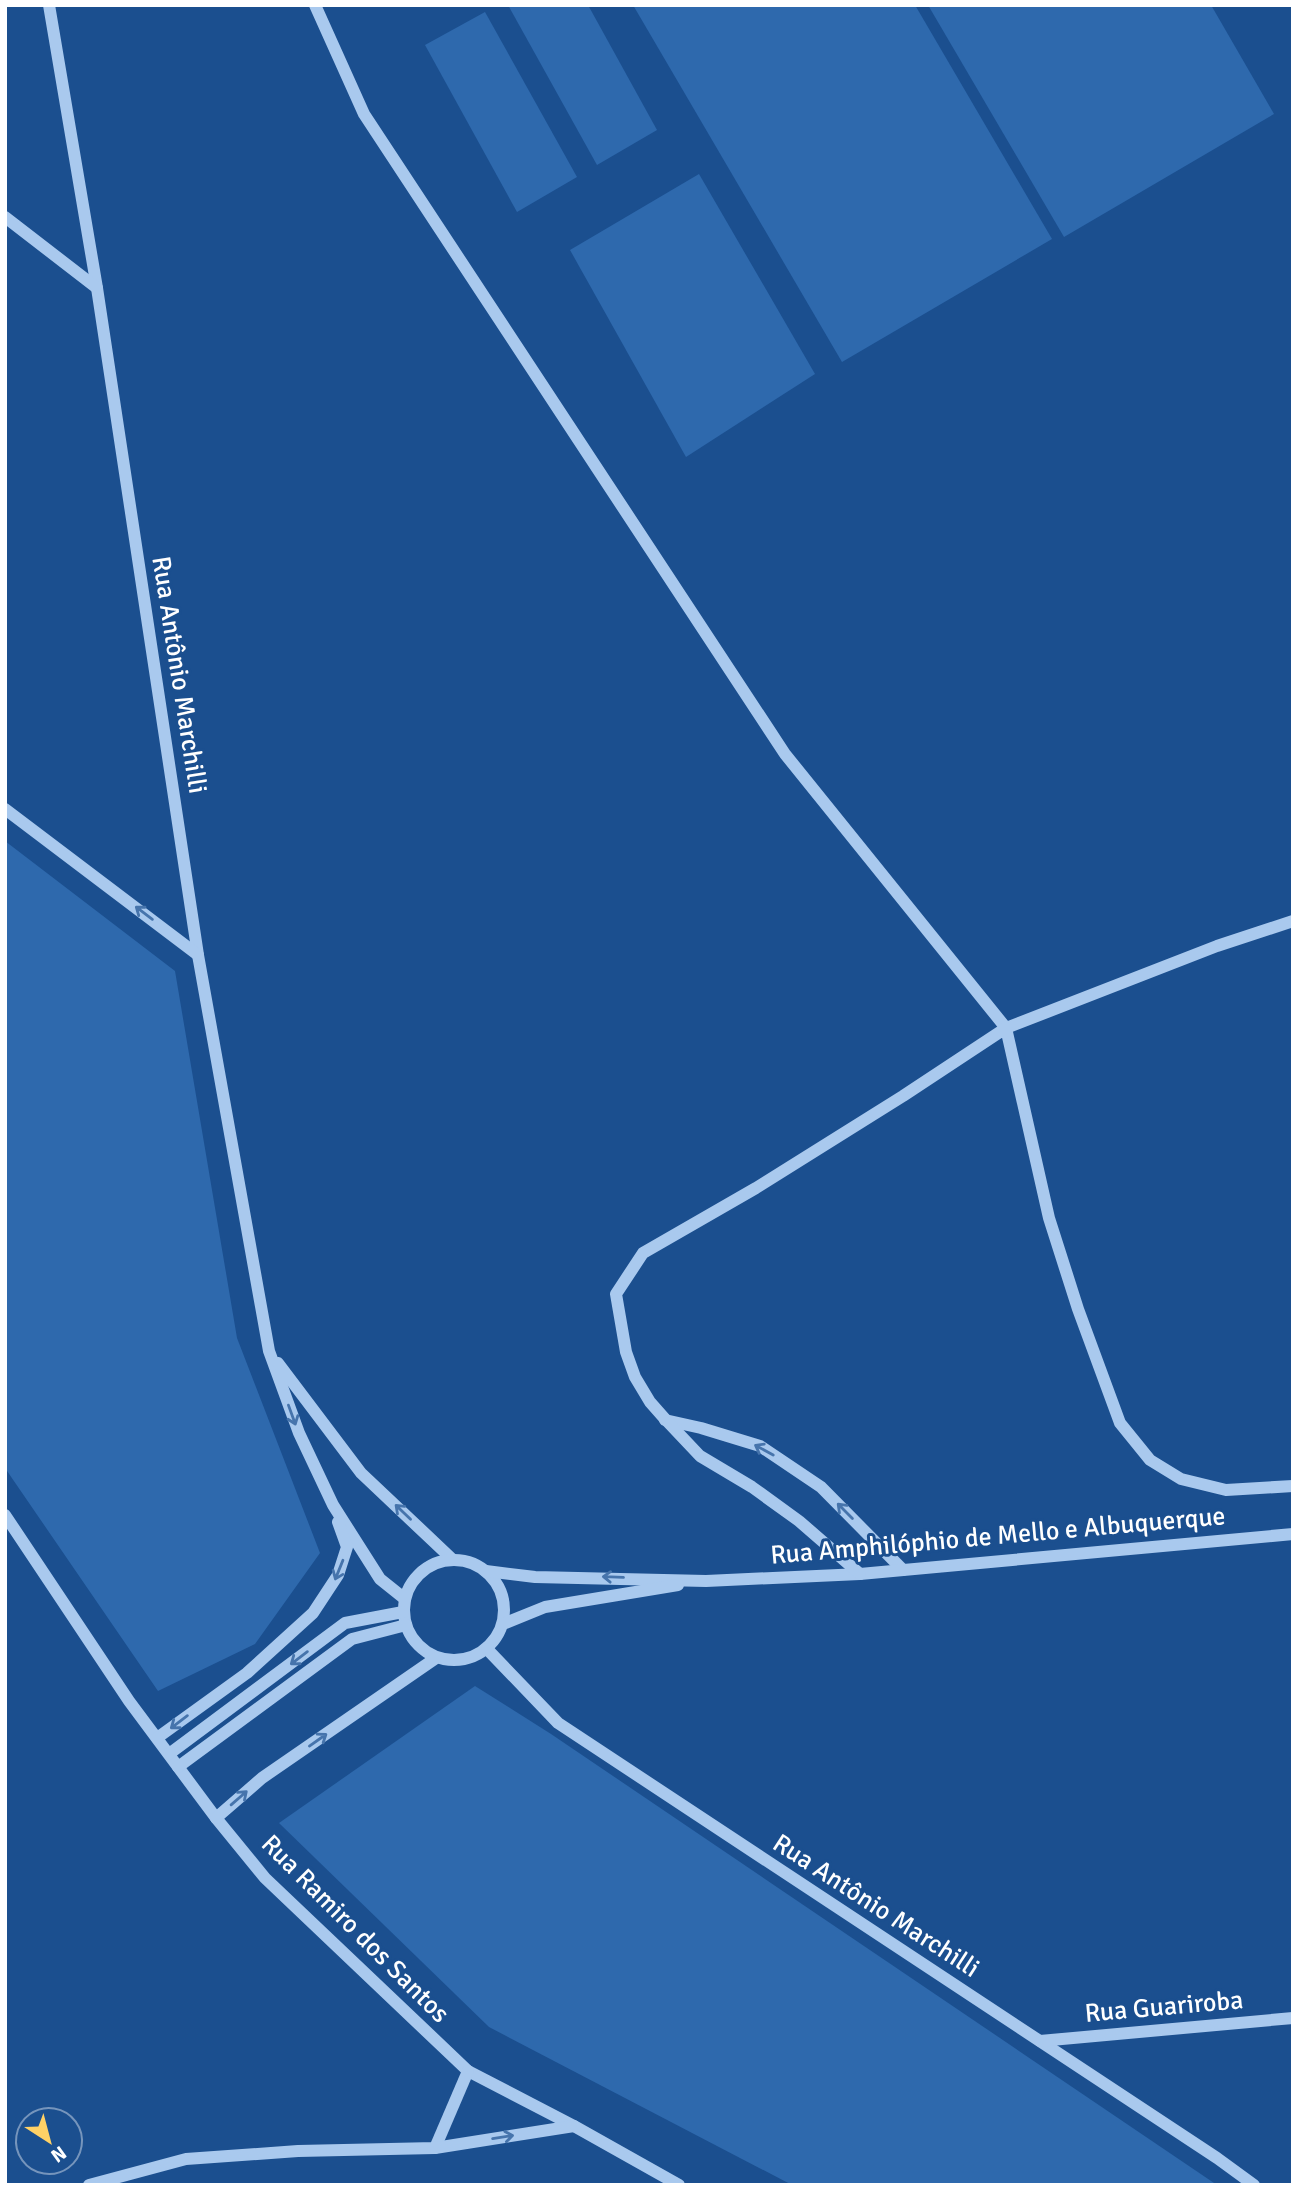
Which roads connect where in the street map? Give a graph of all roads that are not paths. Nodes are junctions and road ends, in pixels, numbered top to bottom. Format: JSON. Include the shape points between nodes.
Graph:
{"nodes":[{"id":1,"x":49,"y":5,"type":"edge"},
{"id":2,"x":315,"y":5,"type":"edge"},
{"id":3,"x":5,"y":218,"type":"edge"},
{"id":4,"x":97,"y":288,"type":"junction"},
{"id":5,"x":5,"y":809,"type":"edge"},
{"id":6,"x":1293,"y":920,"type":"edge"},
{"id":7,"x":198,"y":954,"type":"junction"},
{"id":8,"x":1006,"y":1028,"type":"junction"},
{"id":9,"x":269,"y":1351,"type":"junction"},
{"id":10,"x":665,"y":1419,"type":"junction"},
{"id":11,"x":1293,"y":1486,"type":"edge"},
{"id":12,"x":333,"y":1505,"type":"junction"},
{"id":13,"x":5,"y":1515,"type":"edge"},
{"id":14,"x":1293,"y":1534,"type":"edge"},
{"id":15,"x":452,"y":1559,"type":"junction"},
{"id":16,"x":903,"y":1570,"type":"junction"},
{"id":17,"x":486,"y":1571,"type":"junction"},
{"id":18,"x":860,"y":1574,"type":"junction"},
{"id":19,"x":706,"y":1581,"type":"junction"},
{"id":20,"x":405,"y":1612,"type":"junction"},
{"id":21,"x":503,"y":1624,"type":"junction"},
{"id":22,"x":487,"y":1649,"type":"junction"},
{"id":23,"x":436,"y":1658,"type":"junction"},
{"id":24,"x":157,"y":1738,"type":"junction"},
{"id":25,"x":169,"y":1754,"type":"junction"},
{"id":26,"x":178,"y":1767,"type":"junction"},
{"id":27,"x":216,"y":1818,"type":"junction"},
{"id":28,"x":1293,"y":2018,"type":"edge"},
{"id":29,"x":1040,"y":2041,"type":"junction"},
{"id":30,"x":468,"y":2071,"type":"junction"},
{"id":31,"x":574,"y":2126,"type":"junction"},
{"id":32,"x":436,"y":2148,"type":"junction"},
{"id":33,"x":89,"y":2185,"type":"edge"},
{"id":34,"x":679,"y":2185,"type":"edge"},
{"id":35,"x":1254,"y":2185,"type":"edge"}],
"edges":[{"from":1,"to":4,"type":"street","name":"Rua Antônio Marchilli"},
{"from":2,"to":8,"type":"street","via":[[364,114],[785,754]]},
{"from":3,"to":4,"type":"street"},
{"from":4,"to":7,"type":"street","name":"Rua Antônio Marchilli"},
{"from":7,"to":5,"type":"street","one_way":true},
{"from":6,"to":8,"type":"street"},
{"from":7,"to":9,"type":"street","name":"Rua Antônio Marchilli"},
{"from":8,"to":10,"type":"street","via":[[757,1188],[643,1253],[615,1294],[635,1377]]},
{"from":8,"to":11,"type":"street","via":[[1049,1218],[1120,1423],[1150,1460],[1181,1479],[1226,1490]]},
{"from":9,"to":12,"type":"street","name":"Rua Antônio Marchilli","one_way":true,"via":[[299,1433]]},
{"from":15,"to":9,"type":"street","name":"Rua Antônio Marchilli","one_way":true,"via":[[361,1473]]},
{"from":16,"to":10,"type":"street","one_way":true,"via":[[821,1487],[760,1446]]},
{"from":10,"to":18,"type":"street","via":[[700,1455],[799,1521]]},
{"from":12,"to":20,"type":"street","name":"Rua Antônio Marchilli"},
{"from":12,"to":24,"type":"street","one_way":true,"via":[[347,1547],[338,1575],[313,1613],[247,1673]]},
{"from":13,"to":24,"type":"street","name":"Rua Ramiro dos Santos"},
{"from":14,"to":16,"type":"street","name":"Rua Amphilóphio de Mello e Albuquerque"},
{"from":15,"to":17,"type":"street"},
{"from":15,"to":20,"type":"street","via":[[431,1565],[414,1579]]},
{"from":16,"to":18,"type":"street","name":"Rua Amphilóphio de Mello e Albuquerque"},
{"from":19,"to":17,"type":"street","name":"Rua Amphilóphio de Mello e Albuquerque","one_way":true,"via":[[535,1577]]},
{"from":17,"to":21,"type":"street","via":[[502,1595]]},
{"from":18,"to":19,"type":"street","name":"Rua Amphilóphio de Mello e Albuquerque"},
{"from":19,"to":21,"type":"street","name":"Rua Amphilóphio de Mello e Albuquerque","via":[[545,1607]]},
{"from":20,"to":23,"type":"street","via":[[417,1645]]},
{"from":20,"to":25,"type":"street","one_way":true,"via":[[345,1623]]},
{"from":20,"to":26,"type":"street","via":[[352,1639]]},
{"from":21,"to":22,"type":"street"},
{"from":22,"to":23,"type":"street","via":[[454,1661]]},
{"from":22,"to":29,"type":"street","name":"Rua Antônio Marchilli","via":[[558,1723]]},
{"from":27,"to":23,"type":"street","one_way":true,"via":[[262,1778]]},
{"from":24,"to":25,"type":"street","name":"Rua Ramiro dos Santos"},
{"from":25,"to":26,"type":"street","name":"Rua Ramiro dos Santos"},
{"from":26,"to":27,"type":"street","name":"Rua Ramiro dos Santos"},
{"from":27,"to":30,"type":"street","name":"Rua Ramiro dos Santos","via":[[265,1878]]},
{"from":28,"to":29,"type":"street","name":"Rua Guariroba"},
{"from":29,"to":35,"type":"street","name":"Rua Antônio Marchilli"},
{"from":30,"to":31,"type":"street","name":"Rua Ramiro dos Santos"},
{"from":30,"to":32,"type":"street"},
{"from":32,"to":31,"type":"street","one_way":true},
{"from":31,"to":34,"type":"street","name":"Rua Ramiro dos Santos"},
{"from":32,"to":33,"type":"street","via":[[186,2159]]}]}
